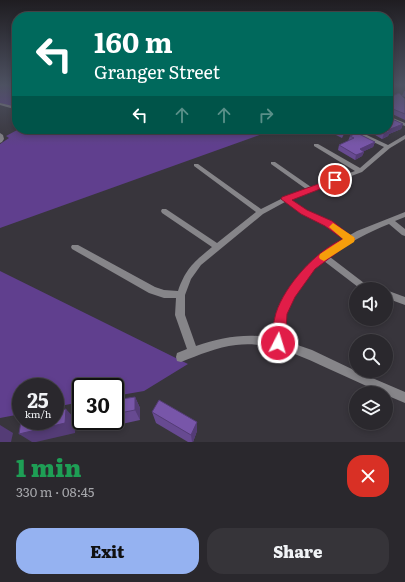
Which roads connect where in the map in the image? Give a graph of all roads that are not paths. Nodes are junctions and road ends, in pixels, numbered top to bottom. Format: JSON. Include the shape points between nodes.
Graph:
{"nodes":[{"id":1,"x":2,"y":105,"type":"edge"},
{"id":2,"x":12,"y":107,"type":"edge"},
{"id":3,"x":393,"y":119,"type":"edge"},
{"id":4,"x":405,"y":125,"type":"edge"},
{"id":5,"x":360,"y":134,"type":"edge"},
{"id":6,"x":0,"y":135,"type":"edge"},
{"id":7,"x":405,"y":137,"type":"edge"},
{"id":8,"x":0,"y":141,"type":"edge"},
{"id":9,"x":316,"y":145,"type":"dead end"},
{"id":10,"x":388,"y":147,"type":"junction"},
{"id":11,"x":273,"y":163,"type":"dead end"},
{"id":12,"x":196,"y":165,"type":"dead end"},
{"id":13,"x":360,"y":171,"type":"junction"},
{"id":14,"x":310,"y":190,"type":"junction"},
{"id":15,"x":285,"y":199,"type":"junction"},
{"id":16,"x":164,"y":211,"type":"dead end"},
{"id":17,"x":261,"y":212,"type":"junction"},
{"id":18,"x":405,"y":214,"type":"edge"},
{"id":19,"x":390,"y":221,"type":"junction"},
{"id":20,"x":405,"y":233,"type":"edge"},
{"id":21,"x":350,"y":239,"type":"junction"},
{"id":22,"x":75,"y":247,"type":"dead end"},
{"id":23,"x":217,"y":247,"type":"junction"},
{"id":24,"x":324,"y":257,"type":"junction"},
{"id":25,"x":357,"y":282,"type":"edge"},
{"id":26,"x":181,"y":295,"type":"junction"},
{"id":27,"x":393,"y":297,"type":"edge"},
{"id":28,"x":405,"y":301,"type":"edge"},
{"id":29,"x":278,"y":343,"type":"junction"},
{"id":30,"x":193,"y":351,"type":"junction"},
{"id":31,"x":181,"y":357,"type":"dead end"},
{"id":32,"x":405,"y":398,"type":"edge"}],
"edges":[{"from":1,"to":2,"type":"street"},
{"from":3,"to":4,"type":"street"},
{"from":5,"to":10,"type":"street"},
{"from":6,"to":8,"type":"street"},
{"from":7,"to":10,"type":"street"},
{"from":9,"to":13,"type":"street"},
{"from":10,"to":13,"type":"street"},
{"from":11,"to":14,"type":"street"},
{"from":12,"to":17,"type":"street"},
{"from":13,"to":14,"type":"street"},
{"from":14,"to":15,"type":"street"},
{"from":15,"to":17,"type":"street"},
{"from":15,"to":21,"type":"street","via":[[304,212],[329,223]]},
{"from":16,"to":23,"type":"street"},
{"from":17,"to":23,"type":"street"},
{"from":18,"to":19,"type":"street"},
{"from":19,"to":20,"type":"street"},
{"from":19,"to":21,"type":"street"},
{"from":21,"to":24,"type":"street"},
{"from":22,"to":26,"type":"street","via":[[152,290]]},
{"from":23,"to":26,"type":"street","via":[[190,273]]},
{"from":24,"to":25,"type":"street"},
{"from":24,"to":29,"type":"street","via":[[312,266],[292,293],[281,314]]},
{"from":26,"to":30,"type":"street","via":[[180,315]]},
{"from":27,"to":28,"type":"street"},
{"from":29,"to":30,"type":"street","via":[[241,340],[222,342]]},
{"from":29,"to":32,"type":"street","via":[[293,347]]},
{"from":30,"to":31,"type":"street"}]}
